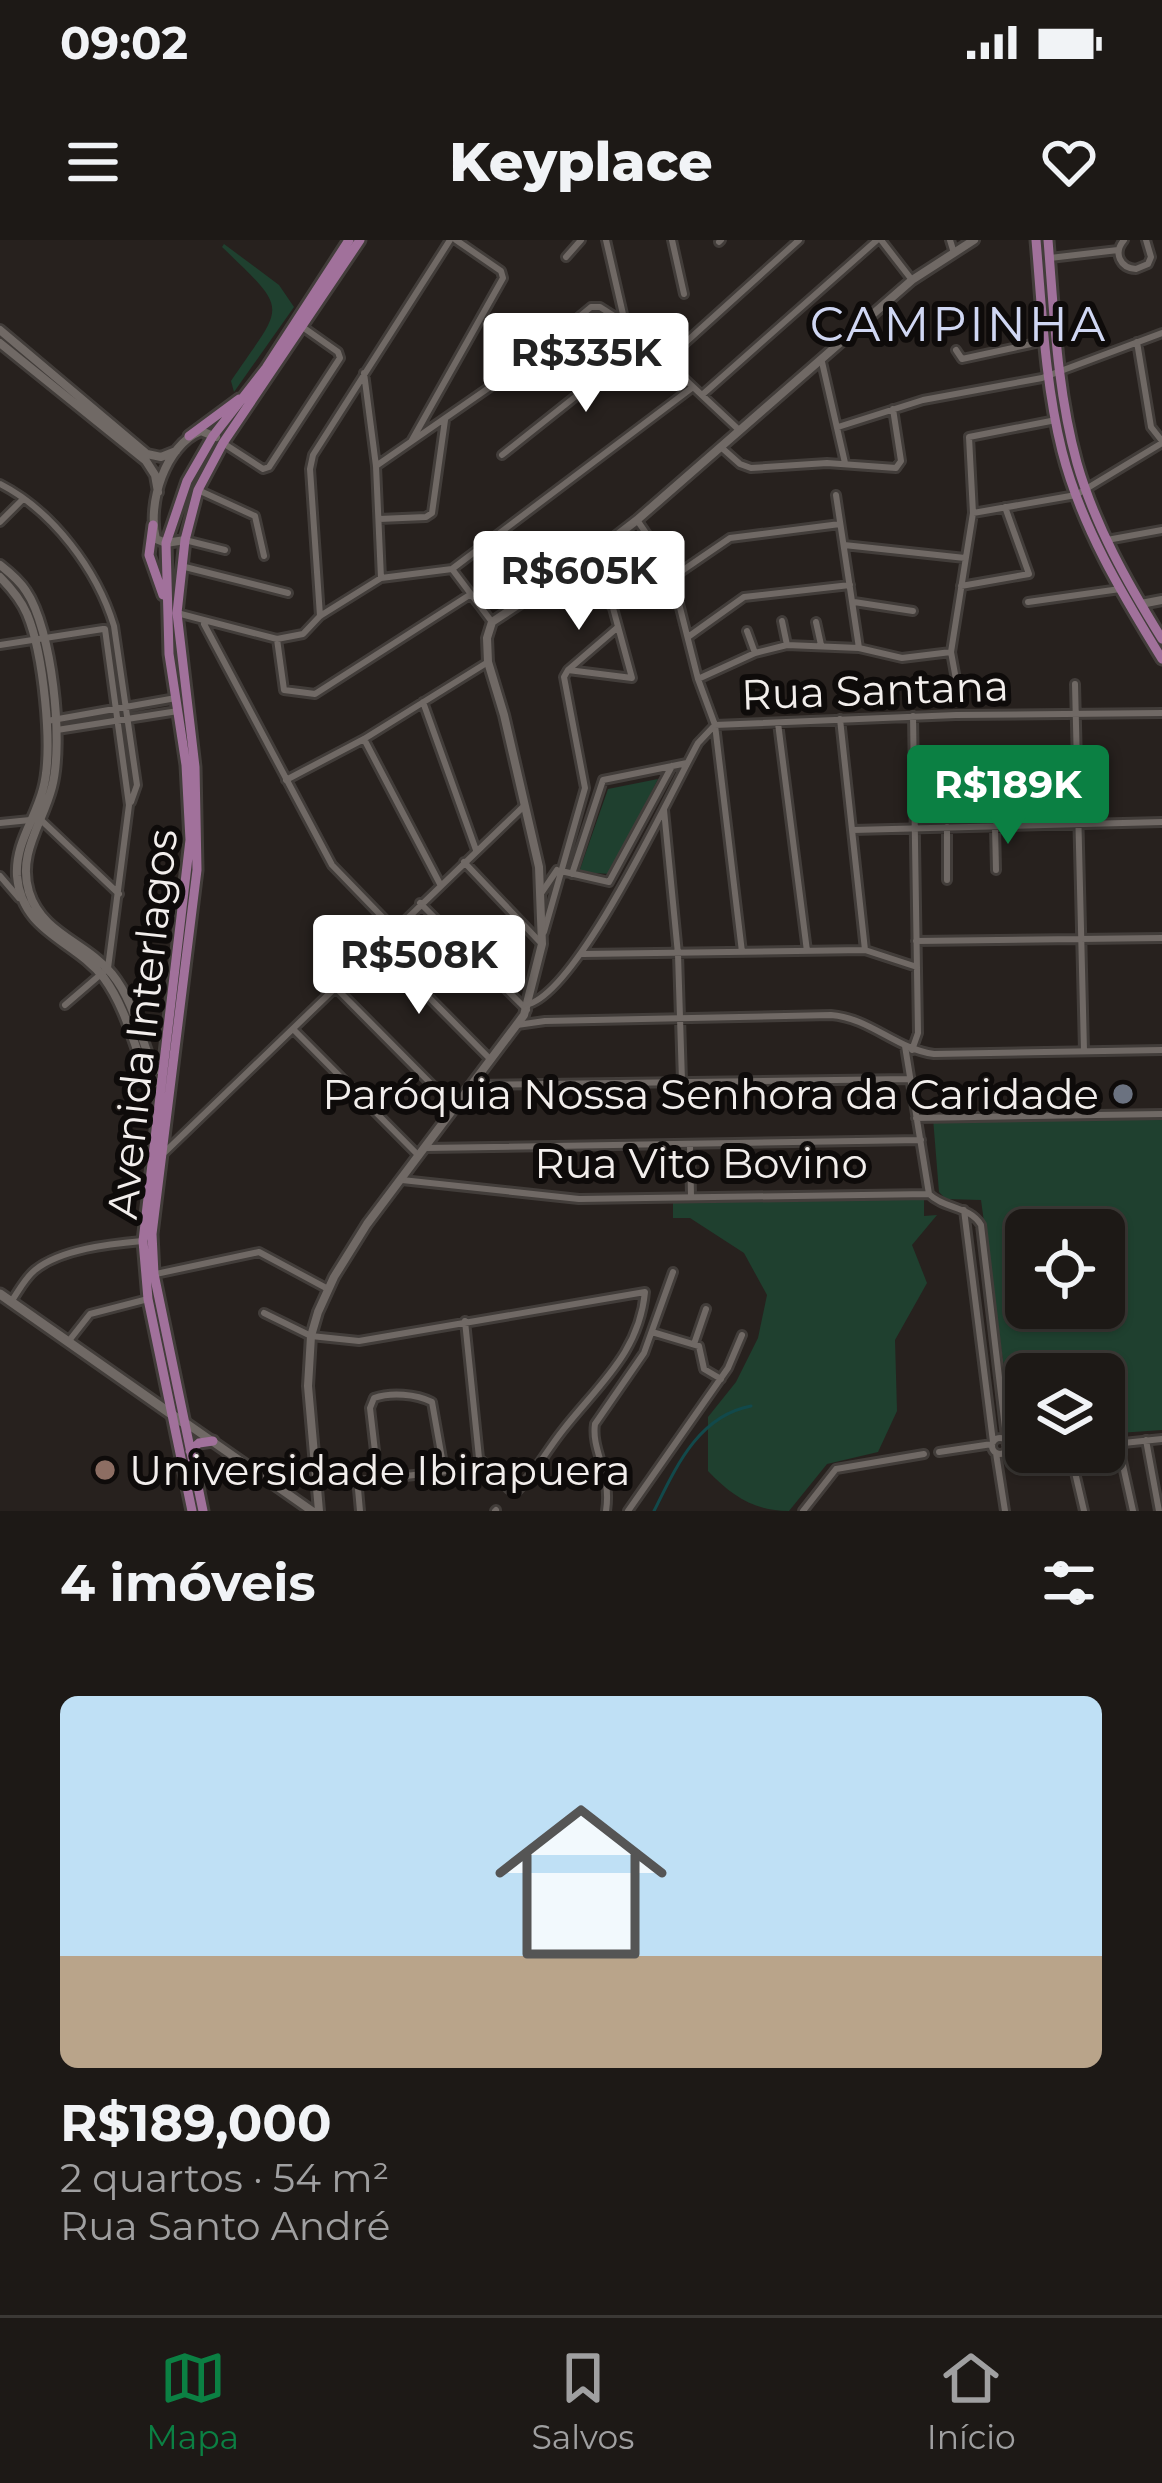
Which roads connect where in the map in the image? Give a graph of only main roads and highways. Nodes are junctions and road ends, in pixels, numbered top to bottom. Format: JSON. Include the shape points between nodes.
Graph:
{"nodes":[{"id":1,"x":346,"y":240,"type":"edge"},
{"id":2,"x":360,"y":240,"type":"edge"},
{"id":3,"x":1036,"y":240,"type":"edge"},
{"id":4,"x":1048,"y":240,"type":"edge"},
{"id":5,"x":1054,"y":373,"type":"junction"},
{"id":6,"x":249,"y":392,"type":"junction"},
{"id":7,"x":189,"y":436,"type":"road end"},
{"id":8,"x":218,"y":443,"type":"junction"},
{"id":9,"x":1081,"y":492,"type":"junction"},
{"id":10,"x":153,"y":525,"type":"road end"},
{"id":11,"x":165,"y":600,"type":"junction"},
{"id":12,"x":1162,"y":639,"type":"edge"},
{"id":13,"x":1162,"y":659,"type":"edge"},
{"id":14,"x":165,"y":1079,"type":"junction"},
{"id":15,"x":154,"y":1160,"type":"junction"},
{"id":16,"x":149,"y":1275,"type":"junction"},
{"id":17,"x":0,"y":1294,"type":"edge"},
{"id":18,"x":172,"y":1414,"type":"junction"},
{"id":19,"x":184,"y":1423,"type":"junction"},
{"id":20,"x":213,"y":1441,"type":"road end"},
{"id":21,"x":190,"y":1451,"type":"junction"},
{"id":22,"x":192,"y":1511,"type":"edge"},
{"id":23,"x":203,"y":1511,"type":"edge"}],
"edges":[{"from":1,"to":6,"type":"main road","name":"Avenida Interlagos"},
{"from":2,"to":8,"type":"main road","name":"Avenida Interlagos"},
{"from":3,"to":5,"type":"main road"},
{"from":4,"to":5,"type":"main road"},
{"from":5,"to":9,"type":"main road"},
{"from":5,"to":9,"type":"main road","via":[[1056,420]]},
{"from":6,"to":7,"type":"main road"},
{"from":6,"to":8,"type":"main road","name":"Avenida Interlagos"},
{"from":8,"to":11,"type":"main road","name":"Avenida Interlagos","via":[[187,481],[166,543]]},
{"from":8,"to":14,"type":"main road","name":"Avenida Interlagos","via":[[181,566],[177,614],[198,841]]},
{"from":9,"to":12,"type":"main road"},
{"from":9,"to":13,"type":"main road","via":[[1120,589]]},
{"from":10,"to":11,"type":"main road","via":[[150,559]]},
{"from":11,"to":14,"type":"main road","name":"Avenida Interlagos","via":[[189,799]]},
{"from":14,"to":15,"type":"main road","name":"Avenida Interlagos"},
{"from":15,"to":16,"type":"main road","name":"Avenida Interlagos"},
{"from":15,"to":16,"type":"main road","name":"Avenida Interlagos","via":[[143,1241]]},
{"from":16,"to":18,"type":"main road","name":"Avenida Interlagos"},
{"from":16,"to":19,"type":"main road","name":"Avenida Interlagos"},
{"from":17,"to":18,"type":"main road"},
{"from":18,"to":19,"type":"main road"},
{"from":18,"to":22,"type":"main road","name":"Avenida Interlagos"},
{"from":19,"to":21,"type":"main road","name":"Avenida Interlagos"},
{"from":20,"to":21,"type":"main road"},
{"from":21,"to":23,"type":"main road","name":"Avenida Interlagos"}]}
